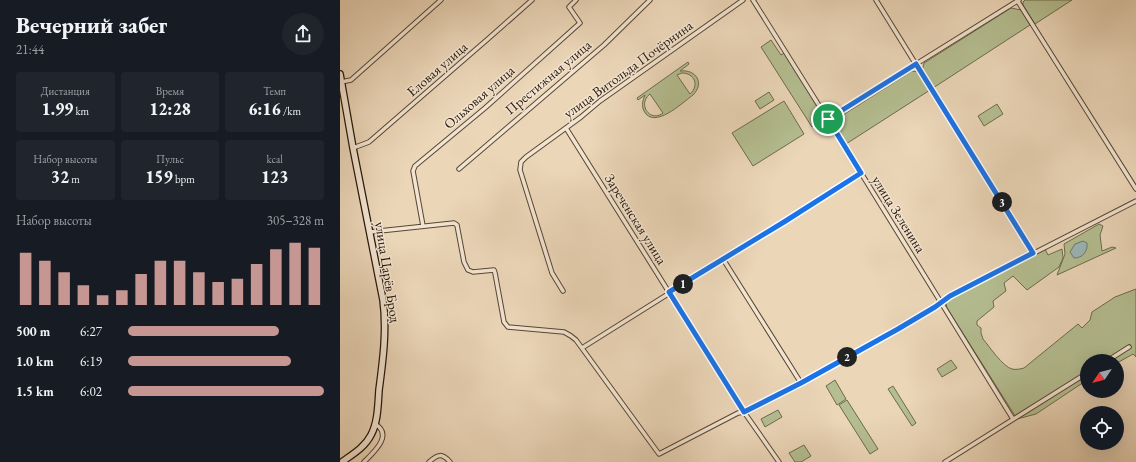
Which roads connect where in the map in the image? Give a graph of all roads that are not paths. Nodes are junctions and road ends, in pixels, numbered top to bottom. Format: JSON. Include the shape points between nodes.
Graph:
{"nodes":[{"id":1,"x":441,"y":0,"type":"edge"},
{"id":2,"x":532,"y":0,"type":"edge"},
{"id":3,"x":576,"y":0,"type":"edge"},
{"id":4,"x":650,"y":0,"type":"edge"},
{"id":5,"x":743,"y":0,"type":"edge"},
{"id":6,"x":752,"y":0,"type":"edge"},
{"id":7,"x":876,"y":0,"type":"edge"},
{"id":8,"x":1018,"y":0,"type":"edge"},
{"id":9,"x":916,"y":64,"type":"junction"},
{"id":10,"x":340,"y":74,"type":"edge"},
{"id":11,"x":341,"y":82,"type":"junction"},
{"id":12,"x":828,"y":119,"type":"junction"},
{"id":13,"x":566,"y":128,"type":"junction"},
{"id":14,"x":353,"y":148,"type":"junction"},
{"id":15,"x":458,"y":168,"type":"dead end"},
{"id":16,"x":861,"y":173,"type":"junction"},
{"id":17,"x":1136,"y":189,"type":"edge"},
{"id":18,"x":1136,"y":201,"type":"edge"},
{"id":19,"x":422,"y":226,"type":"junction"},
{"id":20,"x":370,"y":232,"type":"junction"},
{"id":21,"x":1033,"y":253,"type":"junction"},
{"id":22,"x":723,"y":259,"type":"junction"},
{"id":23,"x":563,"y":291,"type":"dead end"},
{"id":24,"x":669,"y":292,"type":"junction"},
{"id":25,"x":941,"y":303,"type":"junction"},
{"id":26,"x":1129,"y":347,"type":"dead end"},
{"id":27,"x":582,"y":348,"type":"junction"},
{"id":28,"x":1118,"y":354,"type":"edge"},
{"id":29,"x":1080,"y":377,"type":"edge"},
{"id":30,"x":801,"y":383,"type":"junction"},
{"id":31,"x":744,"y":412,"type":"junction"},
{"id":32,"x":1013,"y":419,"type":"junction"},
{"id":33,"x":376,"y":424,"type":"junction"},
{"id":34,"x":342,"y":462,"type":"edge"},
{"id":35,"x":364,"y":462,"type":"edge"},
{"id":36,"x":429,"y":462,"type":"edge"},
{"id":37,"x":450,"y":462,"type":"edge"},
{"id":38,"x":779,"y":462,"type":"edge"},
{"id":39,"x":945,"y":462,"type":"edge"}],
"edges":[{"from":1,"to":11,"type":"street","via":[[351,80]]},
{"from":2,"to":14,"type":"street","name":"Еловая улица","via":[[369,142]]},
{"from":3,"to":19,"type":"street","name":"Ольховая улица","via":[[569,7],[580,23],[485,108],[415,166],[413,171]]},
{"from":4,"to":15,"type":"street","name":"Престижная улица","via":[[604,45]]},
{"from":5,"to":13,"type":"street","name":"улица Витольда Почёрнина"},
{"from":6,"to":12,"type":"street","name":"улица Зеленина"},
{"from":7,"to":9,"type":"street"},
{"from":8,"to":9,"type":"street"},
{"from":8,"to":17,"type":"street"},
{"from":9,"to":12,"type":"street"},
{"from":9,"to":21,"type":"street"},
{"from":10,"to":11,"type":"street","name":"улица Царёв Брод"},
{"from":11,"to":14,"type":"street","name":"улица Царёв Брод"},
{"from":12,"to":16,"type":"street","name":"улица Зеленина"},
{"from":13,"to":23,"type":"street","name":"улица Витольда Почёрнина","via":[[526,158],[520,166],[552,273]]},
{"from":13,"to":24,"type":"street","name":"Зареченская улица"},
{"from":14,"to":20,"type":"street","name":"улица Царёв Брод"},
{"from":16,"to":22,"type":"street"},
{"from":16,"to":25,"type":"street","name":"улица Зеленина"},
{"from":18,"to":21,"type":"street"},
{"from":19,"to":20,"type":"street"},
{"from":19,"to":27,"type":"street","via":[[454,223],[457,225],[468,270],[494,270],[504,322],[508,327],[564,332]]},
{"from":20,"to":33,"type":"street","name":"улица Царёв Брод","via":[[385,318]]},
{"from":21,"to":25,"type":"street"},
{"from":22,"to":24,"type":"street"},
{"from":22,"to":30,"type":"street"},
{"from":24,"to":27,"type":"street"},
{"from":24,"to":31,"type":"street","name":"Зареченская улица"},
{"from":25,"to":30,"type":"street"},
{"from":25,"to":32,"type":"street","name":"улица Зеленина"},
{"from":26,"to":28,"type":"street"},
{"from":27,"to":31,"type":"street","via":[[659,454]]},
{"from":29,"to":32,"type":"street"},
{"from":30,"to":31,"type":"street"},
{"from":31,"to":38,"type":"street","name":"Зареченская улица"},
{"from":32,"to":39,"type":"street"},
{"from":33,"to":34,"type":"street","name":"улица Царёв Брод","via":[[367,441]]},
{"from":33,"to":35,"type":"street","via":[[381,428],[382,437],[378,447]]},
{"from":36,"to":37,"type":"street","via":[[443,455]]}]}
